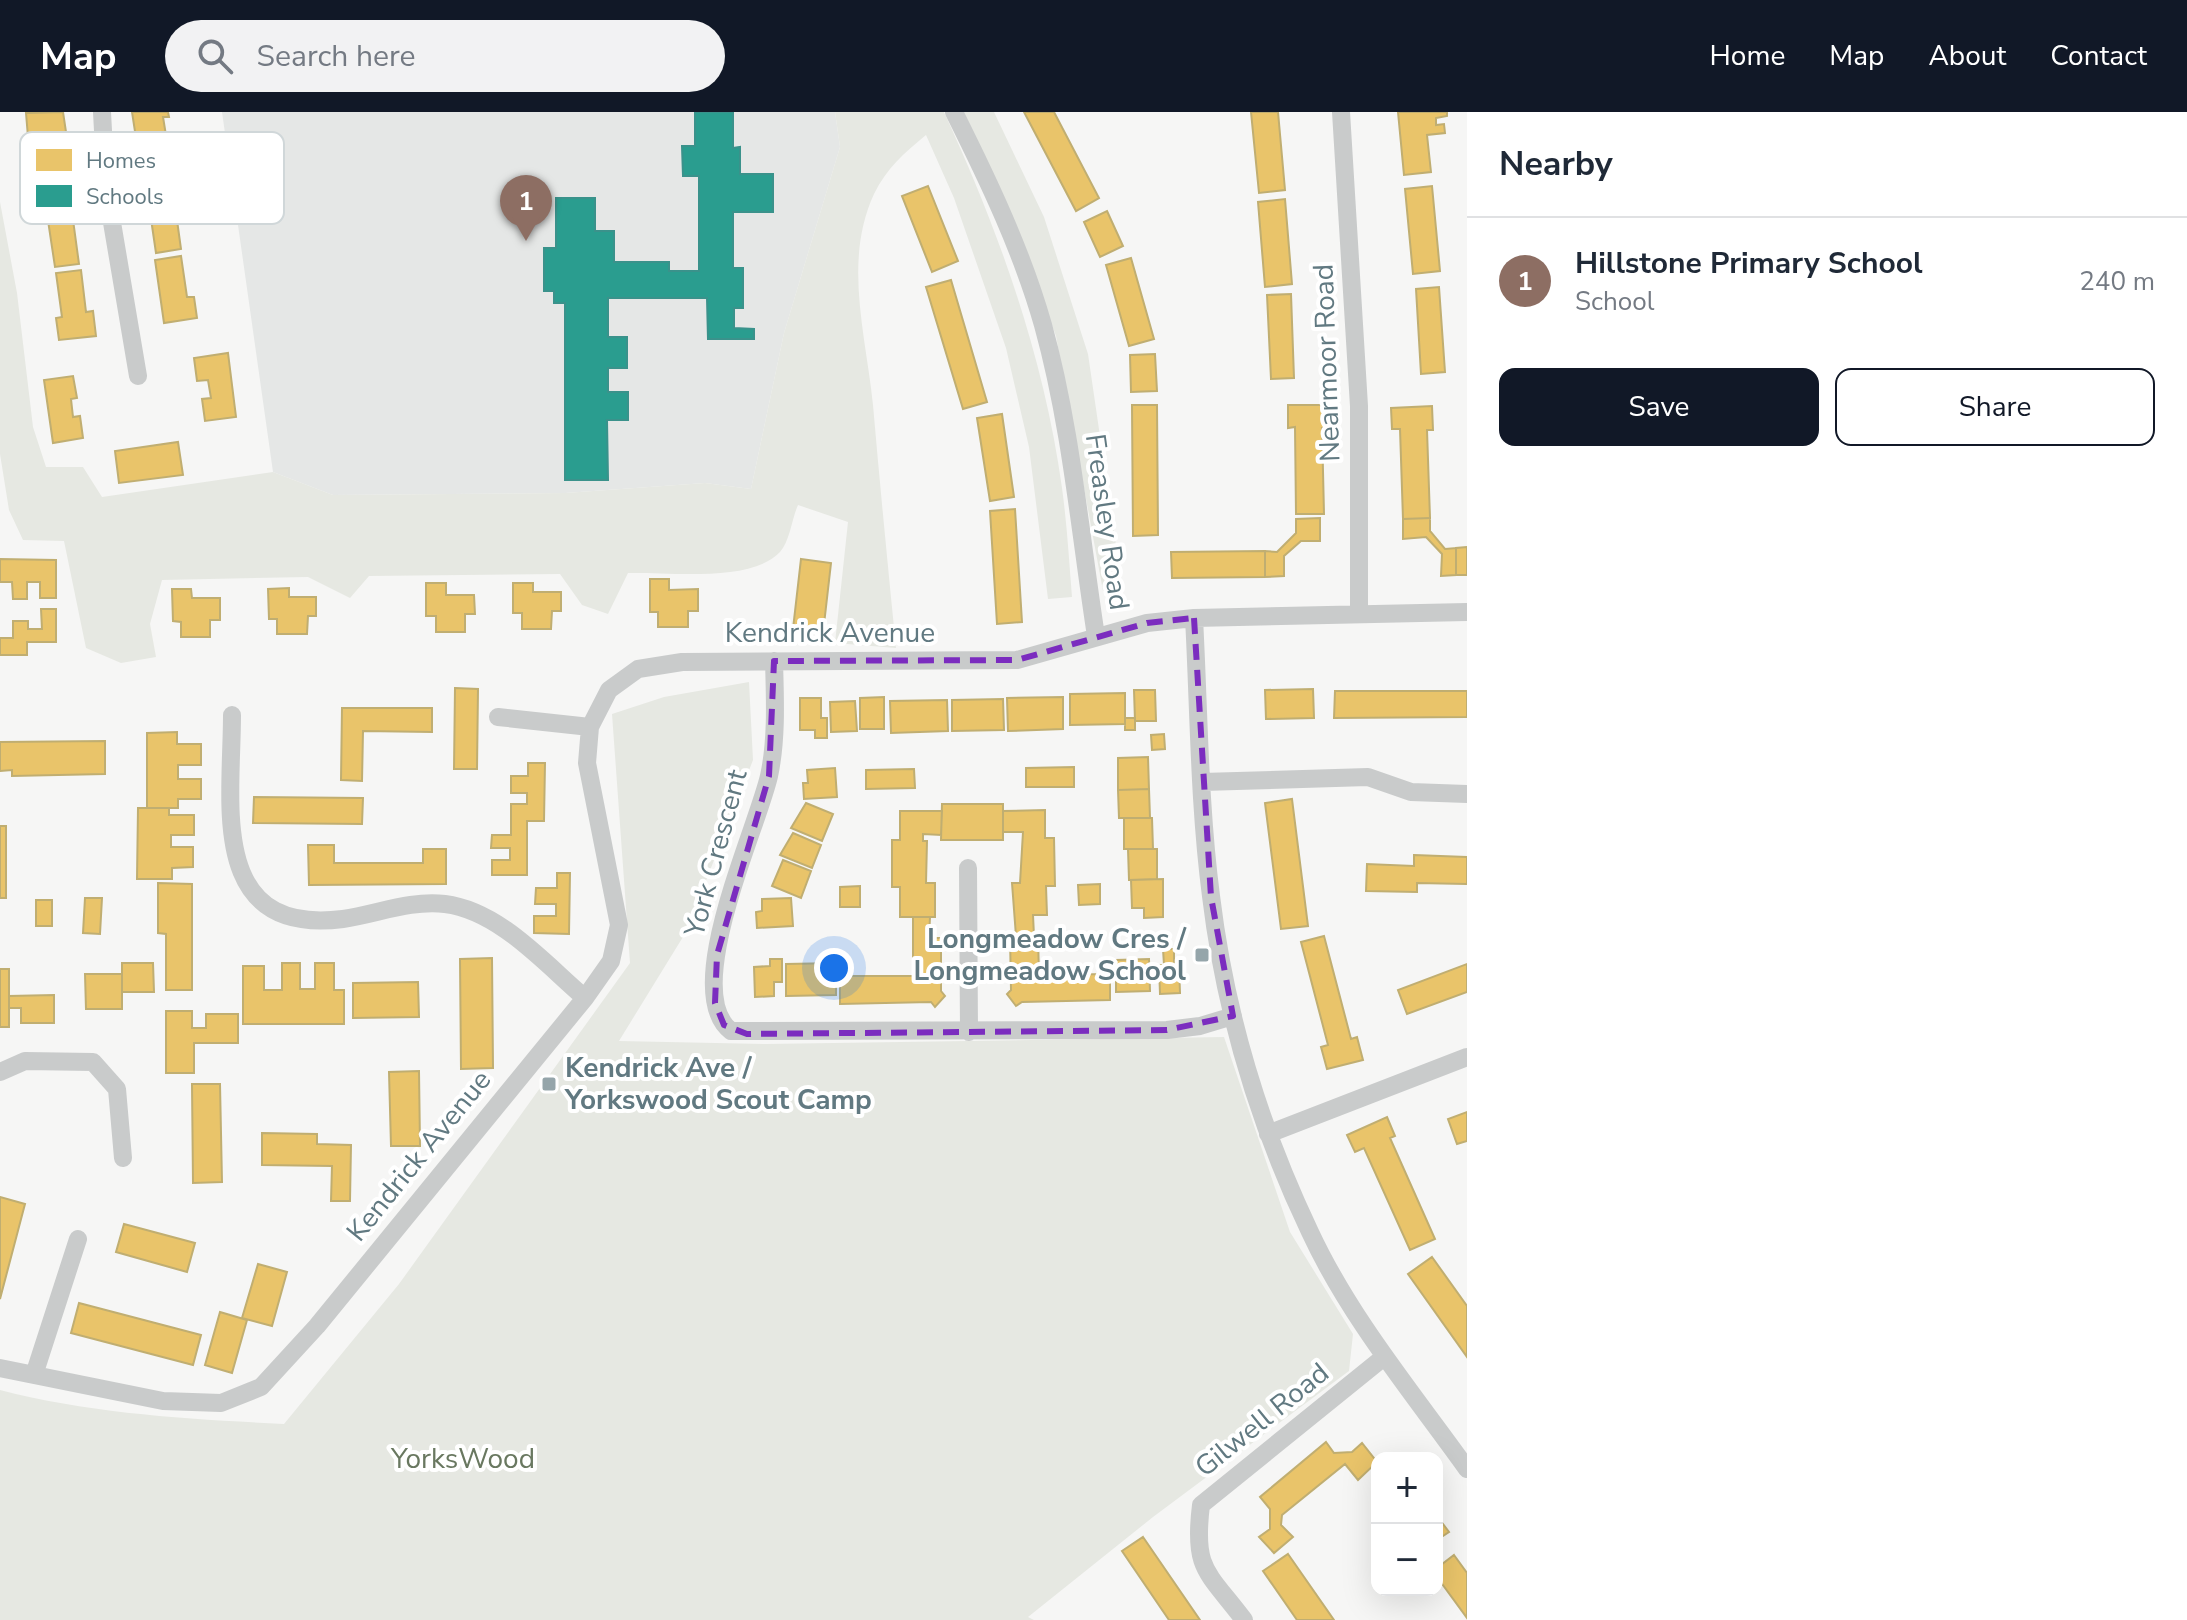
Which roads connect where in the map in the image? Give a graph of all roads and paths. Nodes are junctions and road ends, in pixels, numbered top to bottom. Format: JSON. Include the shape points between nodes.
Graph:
{"nodes":[{"id":1,"x":102,"y":112,"type":"edge"},
{"id":2,"x":954,"y":112,"type":"edge"},
{"id":3,"x":1341,"y":112,"type":"edge"},
{"id":4,"x":103,"y":132,"type":"edge"},
{"id":5,"x":112,"y":224,"type":"edge"},
{"id":6,"x":138,"y":376,"type":"dead end"},
{"id":7,"x":1467,"y":612,"type":"edge"},
{"id":8,"x":1359,"y":613,"type":"junction"},
{"id":9,"x":1194,"y":618,"type":"junction"},
{"id":10,"x":1096,"y":636,"type":"junction"},
{"id":11,"x":774,"y":661,"type":"junction"},
{"id":12,"x":232,"y":715,"type":"dead end"},
{"id":13,"x":498,"y":717,"type":"dead end"},
{"id":14,"x":590,"y":727,"type":"junction"},
{"id":15,"x":1202,"y":782,"type":"junction"},
{"id":16,"x":1467,"y":794,"type":"edge"},
{"id":17,"x":968,"y":868,"type":"dead end"},
{"id":18,"x":585,"y":998,"type":"junction"},
{"id":19,"x":1233,"y":1016,"type":"junction"},
{"id":20,"x":969,"y":1032,"type":"junction"},
{"id":21,"x":1467,"y":1057,"type":"edge"},
{"id":22,"x":0,"y":1072,"type":"edge"},
{"id":23,"x":1268,"y":1134,"type":"junction"},
{"id":24,"x":123,"y":1158,"type":"dead end"},
{"id":25,"x":78,"y":1239,"type":"dead end"},
{"id":26,"x":1384,"y":1357,"type":"junction"},
{"id":27,"x":0,"y":1368,"type":"edge"},
{"id":28,"x":34,"y":1375,"type":"junction"},
{"id":29,"x":1467,"y":1469,"type":"edge"},
{"id":30,"x":1244,"y":1620,"type":"edge"}],
"edges":[{"from":1,"to":4,"type":"street"},
{"from":2,"to":10,"type":"street","name":"Freasley Road","via":[[994,191],[1043,324],[1063,416]]},
{"from":3,"to":8,"type":"street","name":"Nearmoor Road","via":[[1359,406]]},
{"from":5,"to":6,"type":"street"},
{"from":7,"to":8,"type":"street","name":"Freasley Road"},
{"from":8,"to":9,"type":"street","name":"Freasley Road"},
{"from":9,"to":10,"type":"street","name":"Freasley Road"},
{"from":9,"to":15,"type":"street"},
{"from":10,"to":11,"type":"street","name":"Kendrick Avenue","via":[[1017,660]]},
{"from":11,"to":14,"type":"street","name":"Kendrick Avenue","via":[[682,662],[638,669],[609,690]]},
{"from":11,"to":20,"type":"street","name":"York Crescent","via":[[769,776],[726,908],[717,955],[715,1003],[724,1025],[747,1034]]},
{"from":12,"to":18,"type":"street","via":[[230,835],[243,882],[269,908],[294,917],[341,919],[402,905],[447,904],[494,921]]},
{"from":13,"to":14,"type":"street"},
{"from":14,"to":18,"type":"street","name":"Kendrick Avenue","via":[[587,763],[619,925],[611,961]]},
{"from":15,"to":16,"type":"street","via":[[1368,777],[1411,792]]},
{"from":15,"to":19,"type":"street","via":[[1211,897]]},
{"from":17,"to":20,"type":"street"},
{"from":18,"to":28,"type":"street","name":"Kendrick Avenue","via":[[261,1387],[221,1403],[163,1401]]},
{"from":19,"to":20,"type":"street","name":"York Crescent","via":[[1167,1030]]},
{"from":19,"to":23,"type":"street"},
{"from":21,"to":23,"type":"street"},
{"from":22,"to":24,"type":"street","via":[[25,1061],[93,1062],[117,1089]]},
{"from":23,"to":26,"type":"street","via":[[1311,1235]]},
{"from":25,"to":28,"type":"street"},
{"from":26,"to":29,"type":"street"},
{"from":26,"to":30,"type":"street","name":"Gilwell Road","via":[[1201,1505],[1199,1561]]},
{"from":27,"to":28,"type":"street","name":"Kendrick Avenue"}]}
